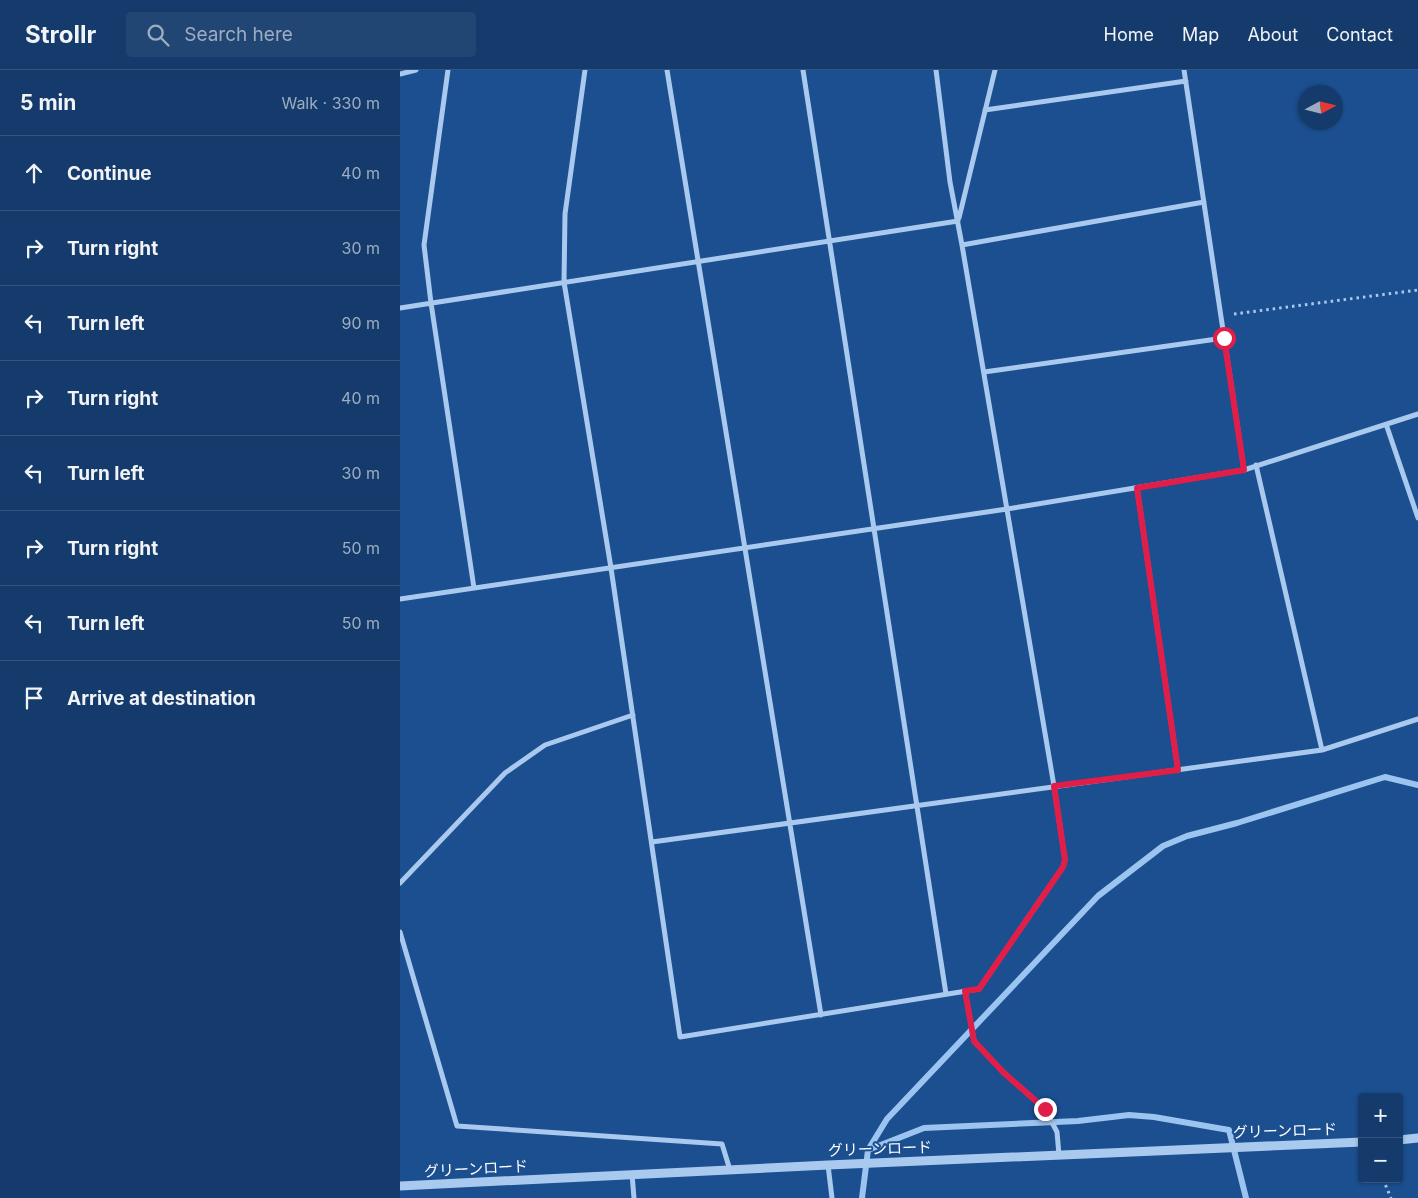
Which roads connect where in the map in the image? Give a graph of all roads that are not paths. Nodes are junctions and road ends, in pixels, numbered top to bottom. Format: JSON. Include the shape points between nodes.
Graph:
{"nodes":[{"id":1,"x":416,"y":70,"type":"edge"},
{"id":2,"x":448,"y":70,"type":"edge"},
{"id":3,"x":585,"y":70,"type":"edge"},
{"id":4,"x":667,"y":70,"type":"edge"},
{"id":5,"x":803,"y":70,"type":"edge"},
{"id":6,"x":936,"y":70,"type":"edge"},
{"id":7,"x":995,"y":70,"type":"edge"},
{"id":8,"x":1184,"y":70,"type":"edge"},
{"id":9,"x":400,"y":74,"type":"edge"},
{"id":10,"x":1186,"y":81,"type":"junction"},
{"id":11,"x":985,"y":110,"type":"junction"},
{"id":12,"x":1204,"y":202,"type":"junction"},
{"id":13,"x":958,"y":221,"type":"junction"},
{"id":14,"x":830,"y":241,"type":"junction"},
{"id":15,"x":962,"y":244,"type":"junction"},
{"id":16,"x":698,"y":262,"type":"junction"},
{"id":17,"x":564,"y":282,"type":"junction"},
{"id":18,"x":431,"y":303,"type":"junction"},
{"id":19,"x":400,"y":308,"type":"edge"},
{"id":20,"x":1224,"y":338,"type":"junction"},
{"id":21,"x":984,"y":372,"type":"junction"},
{"id":22,"x":1418,"y":414,"type":"edge"},
{"id":23,"x":1386,"y":424,"type":"junction"},
{"id":24,"x":1256,"y":465,"type":"junction"},
{"id":25,"x":1244,"y":470,"type":"junction"},
{"id":26,"x":1137,"y":488,"type":"junction"},
{"id":27,"x":1007,"y":509,"type":"junction"},
{"id":28,"x":1418,"y":518,"type":"edge"},
{"id":29,"x":874,"y":529,"type":"junction"},
{"id":30,"x":745,"y":548,"type":"junction"},
{"id":31,"x":611,"y":568,"type":"junction"},
{"id":32,"x":474,"y":588,"type":"junction"},
{"id":33,"x":400,"y":599,"type":"edge"},
{"id":34,"x":633,"y":715,"type":"junction"},
{"id":35,"x":1418,"y":719,"type":"edge"},
{"id":36,"x":1322,"y":750,"type":"junction"},
{"id":37,"x":1178,"y":770,"type":"junction"},
{"id":38,"x":1054,"y":786,"type":"junction"},
{"id":39,"x":917,"y":806,"type":"junction"},
{"id":40,"x":789,"y":823,"type":"junction"},
{"id":41,"x":652,"y":842,"type":"junction"},
{"id":42,"x":400,"y":883,"type":"edge"},
{"id":43,"x":400,"y":932,"type":"edge"},
{"id":44,"x":965,"y":991,"type":"junction"},
{"id":45,"x":946,"y":994,"type":"junction"},
{"id":46,"x":820,"y":1015,"type":"junction"},
{"id":47,"x":1418,"y":1138,"type":"edge"},
{"id":48,"x":1403,"y":1140,"type":"edge"},
{"id":49,"x":1358,"y":1142,"type":"edge"},
{"id":50,"x":1059,"y":1155,"type":"junction"},
{"id":51,"x":828,"y":1164,"type":"junction"},
{"id":52,"x":730,"y":1170,"type":"junction"},
{"id":53,"x":632,"y":1174,"type":"junction"},
{"id":54,"x":400,"y":1186,"type":"edge"},
{"id":55,"x":634,"y":1198,"type":"edge"},
{"id":56,"x":832,"y":1198,"type":"edge"}],
"edges":[{"from":1,"to":9,"type":"street"},
{"from":2,"to":18,"type":"street","via":[[424,245]]},
{"from":3,"to":17,"type":"street","via":[[565,214]]},
{"from":4,"to":16,"type":"street"},
{"from":5,"to":14,"type":"street"},
{"from":6,"to":13,"type":"street"},
{"from":7,"to":11,"type":"street"},
{"from":8,"to":10,"type":"street"},
{"from":10,"to":11,"type":"street"},
{"from":10,"to":12,"type":"street"},
{"from":11,"to":13,"type":"street"},
{"from":12,"to":15,"type":"street"},
{"from":12,"to":20,"type":"street"},
{"from":13,"to":14,"type":"street"},
{"from":13,"to":15,"type":"street"},
{"from":14,"to":16,"type":"street"},
{"from":14,"to":29,"type":"street"},
{"from":15,"to":21,"type":"street"},
{"from":16,"to":17,"type":"street"},
{"from":16,"to":30,"type":"street"},
{"from":17,"to":18,"type":"street"},
{"from":17,"to":31,"type":"street"},
{"from":18,"to":19,"type":"street"},
{"from":18,"to":32,"type":"street"},
{"from":20,"to":21,"type":"street"},
{"from":20,"to":25,"type":"street"},
{"from":21,"to":27,"type":"street"},
{"from":22,"to":23,"type":"street"},
{"from":23,"to":24,"type":"street"},
{"from":23,"to":28,"type":"street"},
{"from":24,"to":25,"type":"street"},
{"from":24,"to":36,"type":"street"},
{"from":25,"to":26,"type":"street"},
{"from":26,"to":27,"type":"street"},
{"from":26,"to":37,"type":"street"},
{"from":27,"to":29,"type":"street"},
{"from":27,"to":38,"type":"street"},
{"from":29,"to":30,"type":"street"},
{"from":29,"to":39,"type":"street"},
{"from":30,"to":31,"type":"street"},
{"from":30,"to":40,"type":"street"},
{"from":31,"to":32,"type":"street"},
{"from":31,"to":34,"type":"street"},
{"from":32,"to":33,"type":"street"},
{"from":34,"to":41,"type":"street"},
{"from":34,"to":42,"type":"street","via":[[545,745],[505,773]]},
{"from":35,"to":36,"type":"street"},
{"from":36,"to":37,"type":"street"},
{"from":37,"to":38,"type":"street"},
{"from":38,"to":39,"type":"street"},
{"from":38,"to":44,"type":"street","via":[[1065,860],[1063,867],[979,989]]},
{"from":39,"to":40,"type":"street"},
{"from":39,"to":45,"type":"street"},
{"from":40,"to":41,"type":"street"},
{"from":40,"to":46,"type":"street"},
{"from":41,"to":46,"type":"street","via":[[680,1037]]},
{"from":43,"to":52,"type":"street","via":[[457,1126],[722,1144]]},
{"from":44,"to":45,"type":"street"},
{"from":44,"to":50,"type":"street","via":[[974,1041],[1045,1109],[1056,1132]]},
{"from":45,"to":46,"type":"street"},
{"from":47,"to":48,"type":"street"},
{"from":49,"to":50,"type":"street","name":"グリーンロード"},
{"from":50,"to":51,"type":"street","name":"グリーンロード"},
{"from":51,"to":52,"type":"street","name":"グリーンロード"},
{"from":51,"to":56,"type":"street"},
{"from":52,"to":53,"type":"street","name":"グリーンロード"},
{"from":53,"to":54,"type":"street","name":"グリーンロード"},
{"from":53,"to":55,"type":"street"}]}
